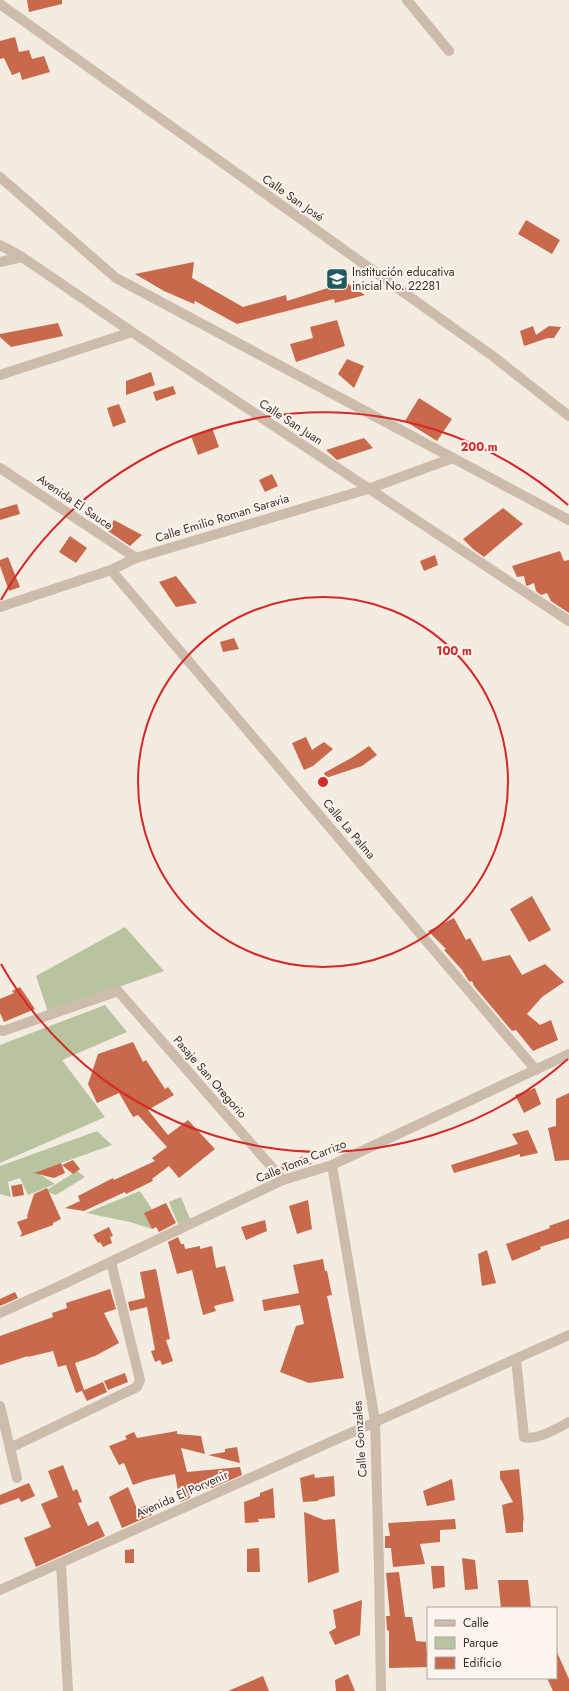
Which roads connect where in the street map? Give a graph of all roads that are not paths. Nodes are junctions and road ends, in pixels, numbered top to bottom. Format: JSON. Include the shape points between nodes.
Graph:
{"nodes":[{"id":1,"x":407,"y":0,"type":"edge"},
{"id":2,"x":0,"y":4,"type":"edge"},
{"id":3,"x":450,"y":51,"type":"dead end"},
{"id":4,"x":0,"y":177,"type":"edge"},
{"id":5,"x":0,"y":245,"type":"edge"},
{"id":6,"x":22,"y":257,"type":"junction"},
{"id":7,"x":0,"y":262,"type":"edge"},
{"id":8,"x":132,"y":332,"type":"junction"},
{"id":9,"x":0,"y":375,"type":"edge"},
{"id":10,"x":569,"y":416,"type":"edge"},
{"id":11,"x":454,"y":458,"type":"junction"},
{"id":12,"x":0,"y":468,"type":"edge"},
{"id":13,"x":368,"y":488,"type":"junction"},
{"id":14,"x":569,"y":520,"type":"edge"},
{"id":15,"x":136,"y":558,"type":"junction"},
{"id":16,"x":111,"y":570,"type":"junction"},
{"id":17,"x":0,"y":607,"type":"edge"},
{"id":18,"x":569,"y":620,"type":"edge"},
{"id":19,"x":0,"y":1030,"type":"edge"},
{"id":20,"x":569,"y":1054,"type":"edge"},
{"id":21,"x":536,"y":1070,"type":"junction"},
{"id":22,"x":332,"y":1165,"type":"junction"},
{"id":23,"x":283,"y":1180,"type":"junction"},
{"id":24,"x":111,"y":1262,"type":"junction"},
{"id":25,"x":0,"y":1313,"type":"edge"},
{"id":26,"x":569,"y":1335,"type":"edge"},
{"id":27,"x":516,"y":1359,"type":"junction"},
{"id":28,"x":0,"y":1406,"type":"edge"},
{"id":29,"x":375,"y":1421,"type":"junction"},
{"id":30,"x":569,"y":1422,"type":"edge"},
{"id":31,"x":10,"y":1448,"type":"junction"},
{"id":32,"x":17,"y":1478,"type":"dead end"},
{"id":33,"x":61,"y":1564,"type":"junction"},
{"id":34,"x":0,"y":1590,"type":"edge"},
{"id":35,"x":67,"y":1691,"type":"edge"},
{"id":36,"x":381,"y":1691,"type":"edge"}],
"edges":[{"from":1,"to":3,"type":"street"},
{"from":2,"to":10,"type":"street","name":"Calle San José","via":[[494,357]]},
{"from":4,"to":11,"type":"street","via":[[116,278]]},
{"from":5,"to":6,"type":"street","name":"Calle San Juan"},
{"from":6,"to":7,"type":"street"},
{"from":6,"to":8,"type":"street","name":"Calle San Juan"},
{"from":8,"to":9,"type":"street"},
{"from":8,"to":13,"type":"street","name":"Calle San Juan"},
{"from":11,"to":13,"type":"street","name":"Calle Emilio Roman Saravia"},
{"from":11,"to":14,"type":"street"},
{"from":12,"to":15,"type":"street","name":"Avenida El Sauce"},
{"from":13,"to":15,"type":"street","name":"Calle Emilio Roman Saravia"},
{"from":13,"to":18,"type":"street","name":"Calle San Juan"},
{"from":15,"to":16,"type":"street","name":"Calle Emilio Roman Saravia"},
{"from":16,"to":17,"type":"street","name":"Calle Emilio Roman Saravia"},
{"from":16,"to":21,"type":"street","name":"Calle La Palma"},
{"from":19,"to":23,"type":"street","name":"Pasaje San Oregorio","via":[[118,991]]},
{"from":20,"to":21,"type":"street","name":"Calle Toma Carrizo"},
{"from":21,"to":22,"type":"street","name":"Calle Toma Carrizo"},
{"from":22,"to":23,"type":"street","name":"Calle Toma Carrizo"},
{"from":22,"to":29,"type":"street","name":"Calle Gonzales"},
{"from":23,"to":24,"type":"street","name":"Calle Toma Carrizo"},
{"from":24,"to":25,"type":"street","name":"Calle Toma Carrizo"},
{"from":24,"to":31,"type":"street","via":[[140,1380],[137,1387]]},
{"from":26,"to":27,"type":"street","name":"Avenida El Porvenir"},
{"from":27,"to":29,"type":"street","name":"Avenida El Porvenir"},
{"from":27,"to":30,"type":"street","via":[[524,1437],[537,1437]]},
{"from":28,"to":31,"type":"street"},
{"from":29,"to":33,"type":"street","name":"Avenida El Porvenir"},
{"from":29,"to":36,"type":"street","name":"Calle Gonzales"},
{"from":31,"to":32,"type":"street"},
{"from":33,"to":34,"type":"street","name":"Avenida El Porvenir"},
{"from":33,"to":35,"type":"street"}]}
